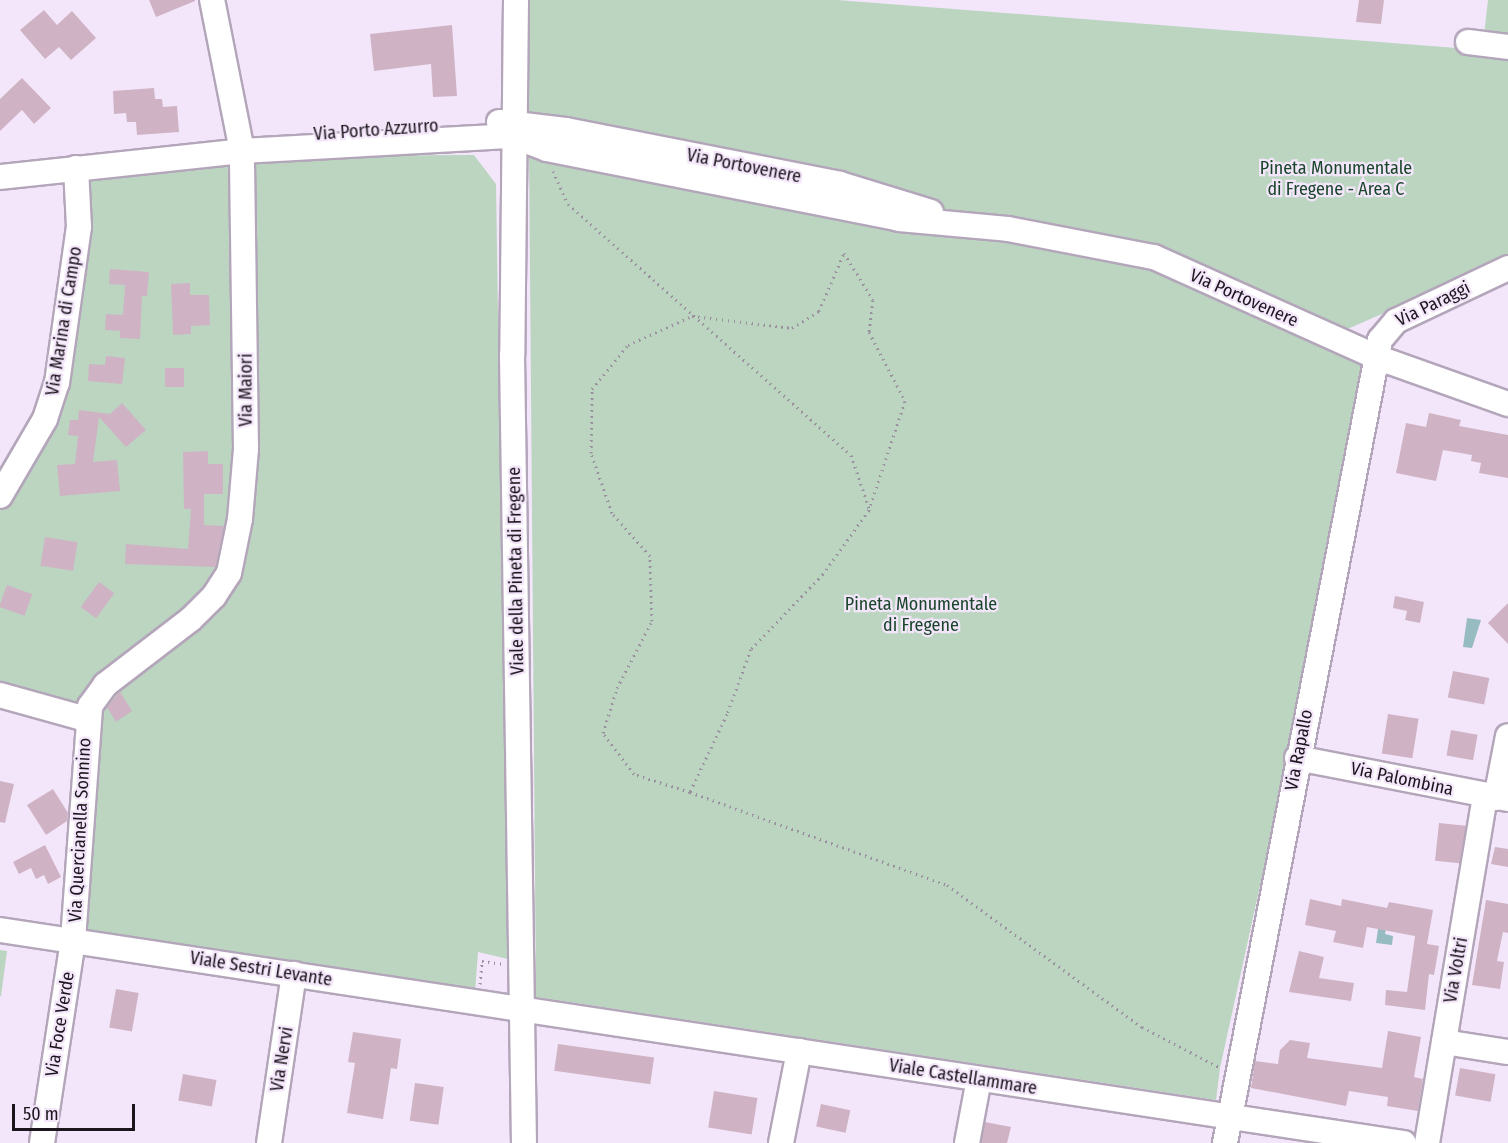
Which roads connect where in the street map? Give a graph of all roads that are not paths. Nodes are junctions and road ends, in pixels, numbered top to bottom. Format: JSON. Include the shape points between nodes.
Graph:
{"nodes":[{"id":1,"x":212,"y":0,"type":"edge"},
{"id":2,"x":516,"y":0,"type":"edge"},
{"id":3,"x":1468,"y":42,"type":"dead end"},
{"id":4,"x":1508,"y":47,"type":"edge"},
{"id":5,"x":513,"y":129,"type":"junction"},
{"id":6,"x":242,"y":151,"type":"junction"},
{"id":7,"x":76,"y":168,"type":"junction"},
{"id":8,"x":0,"y":177,"type":"edge"},
{"id":9,"x":971,"y":226,"type":"junction"},
{"id":10,"x":1508,"y":268,"type":"edge"},
{"id":11,"x":1376,"y":357,"type":"junction"},
{"id":12,"x":1508,"y":404,"type":"edge"},
{"id":13,"x":0,"y":496,"type":"edge"},
{"id":14,"x":0,"y":695,"type":"edge"},
{"id":15,"x":86,"y":719,"type":"junction"},
{"id":16,"x":1508,"y":736,"type":"edge"},
{"id":17,"x":1297,"y":758,"type":"junction"},
{"id":18,"x":1496,"y":798,"type":"edge"},
{"id":19,"x":0,"y":930,"type":"edge"},
{"id":20,"x":74,"y":940,"type":"junction"},
{"id":21,"x":294,"y":974,"type":"junction"},
{"id":22,"x":523,"y":1012,"type":"junction"},
{"id":23,"x":1444,"y":1042,"type":"junction"},
{"id":24,"x":799,"y":1051,"type":"junction"},
{"id":25,"x":1508,"y":1052,"type":"edge"},
{"id":26,"x":979,"y":1079,"type":"junction"},
{"id":27,"x":1230,"y":1118,"type":"junction"},
{"id":28,"x":42,"y":1143,"type":"edge"},
{"id":29,"x":269,"y":1143,"type":"edge"},
{"id":30,"x":524,"y":1143,"type":"edge"},
{"id":31,"x":781,"y":1143,"type":"edge"},
{"id":32,"x":967,"y":1143,"type":"edge"},
{"id":33,"x":1225,"y":1143,"type":"edge"},
{"id":34,"x":1404,"y":1143,"type":"edge"},
{"id":35,"x":1427,"y":1143,"type":"edge"}],
"edges":[{"from":1,"to":6,"type":"street","name":"Via Maiori"},
{"from":2,"to":5,"type":"street","name":"Viale della Pineta di Fregene"},
{"from":3,"to":4,"type":"street"},
{"from":5,"to":6,"type":"street","name":"Via Porto Azzurro"},
{"from":5,"to":9,"type":"street","name":"Via Portovenere","via":[[840,184]]},
{"from":5,"to":9,"type":"street","name":"Via Portovenere","via":[[547,149],[899,219]]},
{"from":5,"to":22,"type":"street","name":"Viale della Pineta di Fregene","via":[[512,355]]},
{"from":6,"to":7,"type":"street","name":"Via Porto Azzurro"},
{"from":6,"to":15,"type":"street","name":"Via Maiori","via":[[246,449],[234,558],[221,588],[207,605],[105,685],[93,700]]},
{"from":7,"to":8,"type":"street","name":"Via Porto Azzurro"},
{"from":7,"to":13,"type":"street","name":"Via Marina di Campo","via":[[79,227],[57,383],[45,419]]},
{"from":9,"to":11,"type":"street","name":"Via Portovenere","via":[[1083,241],[1154,257]]},
{"from":10,"to":11,"type":"street","name":"Via Paraggi","via":[[1393,323],[1380,338]]},
{"from":11,"to":12,"type":"street","name":"Via Portovenere"},
{"from":11,"to":17,"type":"street","name":"Via Rapallo"},
{"from":14,"to":15,"type":"street"},
{"from":15,"to":20,"type":"street","name":"Via Quercianella Sonnino"},
{"from":16,"to":18,"type":"street","name":"Via Voltri"},
{"from":17,"to":18,"type":"street","name":"Via Palombina"},
{"from":17,"to":27,"type":"street","name":"Via Rapallo"},
{"from":18,"to":23,"type":"street","name":"Via Voltri"},
{"from":19,"to":20,"type":"street","name":"Viale Sestri Levante"},
{"from":20,"to":21,"type":"street","name":"Viale Sestri Levante"},
{"from":20,"to":28,"type":"street","name":"Via Foce Verde"},
{"from":21,"to":22,"type":"street","name":"Viale Sestri Levante"},
{"from":21,"to":29,"type":"street","name":"Via Nervi"},
{"from":22,"to":24,"type":"street","name":"Viale Castellammare"},
{"from":22,"to":30,"type":"street","name":"Viale della Pineta di Fregene"},
{"from":23,"to":25,"type":"street"},
{"from":23,"to":35,"type":"street","name":"Via Voltri"},
{"from":24,"to":26,"type":"street","name":"Viale Castellammare"},
{"from":24,"to":31,"type":"street"},
{"from":26,"to":27,"type":"street","name":"Viale Castellammare"},
{"from":26,"to":32,"type":"street"},
{"from":27,"to":33,"type":"street","name":"Via Rapallo"},
{"from":27,"to":34,"type":"street","name":"Viale Castellammare"}]}
